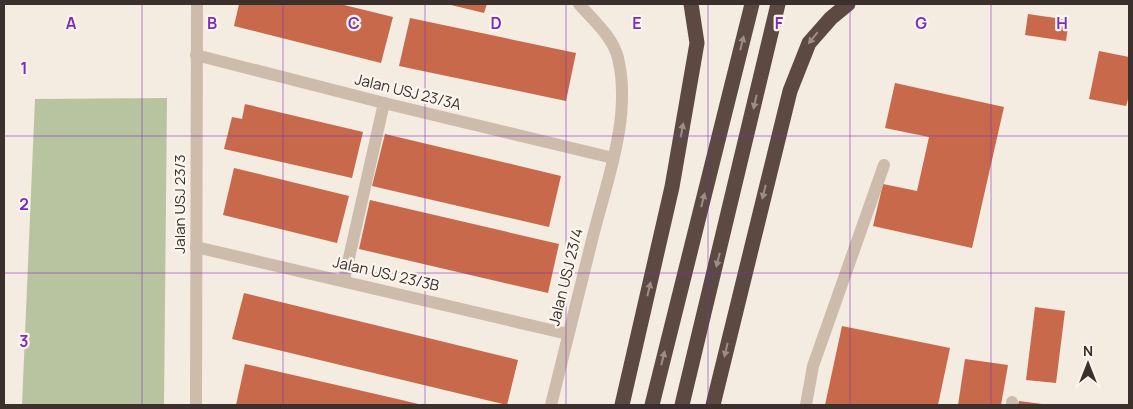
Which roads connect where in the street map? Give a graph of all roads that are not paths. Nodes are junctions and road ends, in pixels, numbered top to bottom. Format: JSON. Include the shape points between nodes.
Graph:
{"nodes":[{"id":1,"x":197,"y":4,"type":"edge"},
{"id":2,"x":579,"y":4,"type":"edge"},
{"id":3,"x":691,"y":4,"type":"edge"},
{"id":4,"x":752,"y":4,"type":"edge"},
{"id":5,"x":778,"y":4,"type":"edge"},
{"id":6,"x":848,"y":4,"type":"edge"},
{"id":7,"x":196,"y":55,"type":"junction"},
{"id":8,"x":384,"y":103,"type":"junction"},
{"id":9,"x":613,"y":158,"type":"junction"},
{"id":10,"x":884,"y":165,"type":"dead end"},
{"id":11,"x":196,"y":247,"type":"junction"},
{"id":12,"x":344,"y":280,"type":"junction"},
{"id":13,"x":568,"y":334,"type":"junction"},
{"id":14,"x":196,"y":405,"type":"edge"},
{"id":15,"x":551,"y":405,"type":"edge"},
{"id":16,"x":622,"y":405,"type":"edge"},
{"id":17,"x":652,"y":405,"type":"edge"},
{"id":18,"x":682,"y":405,"type":"edge"},
{"id":19,"x":713,"y":405,"type":"edge"},
{"id":20,"x":806,"y":405,"type":"edge"}],
"edges":[{"from":1,"to":7,"type":"street","name":"Jalan USJ 23/3"},
{"from":2,"to":9,"type":"street","via":[[611,40],[618,57],[623,86]]},
{"from":16,"to":3,"type":"highway","one_way":true,"via":[[672,187],[696,52]]},
{"from":17,"to":4,"type":"highway","one_way":true},
{"from":5,"to":18,"type":"highway","one_way":true},
{"from":6,"to":19,"type":"highway","one_way":true,"via":[[808,43],[790,91]]},
{"from":7,"to":8,"type":"street","name":"Jalan USJ 23/3A"},
{"from":7,"to":11,"type":"street","name":"Jalan USJ 23/3"},
{"from":8,"to":9,"type":"street","name":"Jalan USJ 23/3A"},
{"from":8,"to":12,"type":"street"},
{"from":9,"to":13,"type":"street","name":"Jalan USJ 23/4"},
{"from":10,"to":20,"type":"street","via":[[812,366]]},
{"from":11,"to":12,"type":"street","name":"Jalan USJ 23/3B"},
{"from":11,"to":14,"type":"street","name":"Jalan USJ 23/3"},
{"from":12,"to":13,"type":"street","name":"Jalan USJ 23/3B"},
{"from":13,"to":15,"type":"street","name":"Jalan USJ 23/4"}]}
